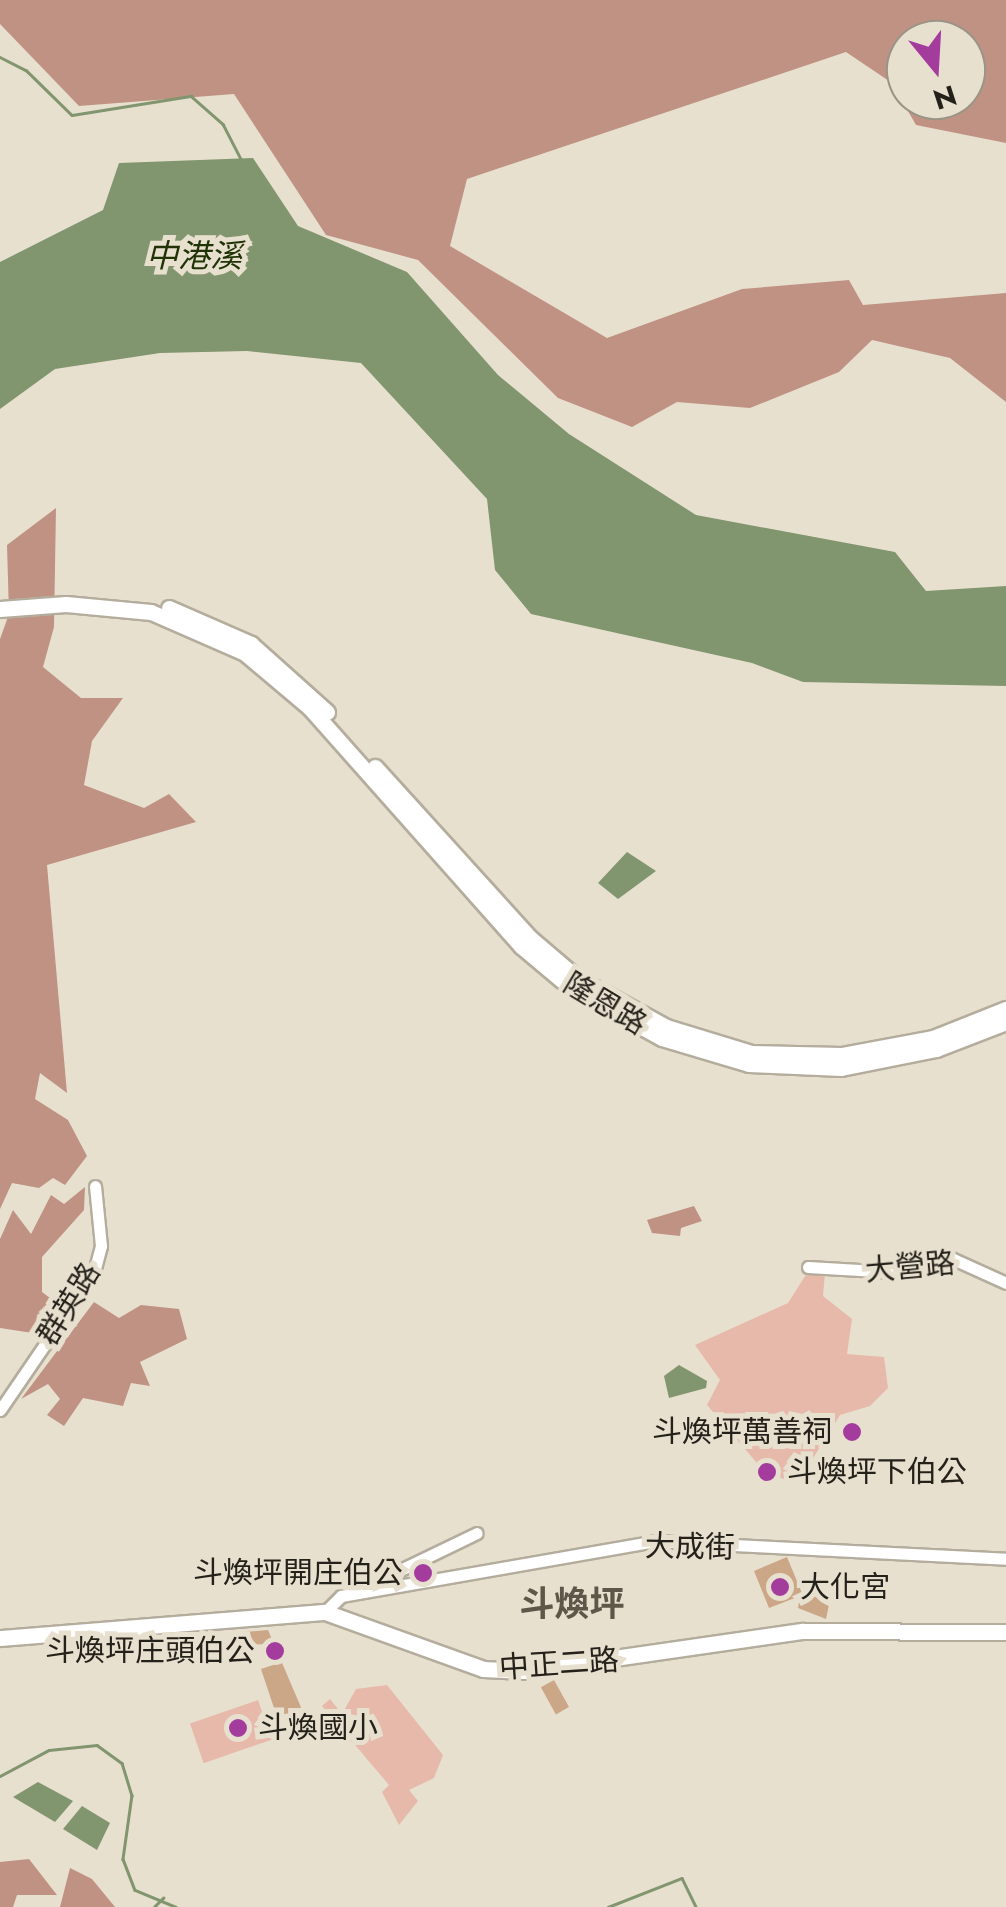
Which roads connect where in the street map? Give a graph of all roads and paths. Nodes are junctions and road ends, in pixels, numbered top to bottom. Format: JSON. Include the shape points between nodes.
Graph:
{"nodes":[{"id":1,"x":0,"y":598,"type":"edge"},
{"id":2,"x":0,"y":609,"type":"edge"},
{"id":3,"x":313,"y":703,"type":"junction"},
{"id":4,"x":526,"y":942,"type":"junction"},
{"id":5,"x":1006,"y":1009,"type":"edge"},
{"id":6,"x":1006,"y":1022,"type":"edge"},
{"id":7,"x":95,"y":1186,"type":"dead end"},
{"id":8,"x":808,"y":1267,"type":"dead end"},
{"id":9,"x":1006,"y":1283,"type":"edge"},
{"id":10,"x":0,"y":1410,"type":"edge"},
{"id":11,"x":477,"y":1533,"type":"dead end"},
{"id":12,"x":1006,"y":1559,"type":"edge"},
{"id":13,"x":392,"y":1574,"type":"dead end"},
{"id":14,"x":325,"y":1612,"type":"junction"},
{"id":15,"x":1006,"y":1632,"type":"edge"},
{"id":16,"x":0,"y":1638,"type":"edge"}],
"edges":[{"from":1,"to":3,"type":"main road","via":[[101,594],[188,613],[251,644]]},
{"from":2,"to":3,"type":"main road","via":[[66,604],[151,612],[246,653]]},
{"from":3,"to":4,"type":"main road","name":"隆恩路"},
{"from":4,"to":5,"type":"main road","name":"隆恩路","via":[[629,1010],[751,1053],[886,1050]]},
{"from":4,"to":6,"type":"main road","name":"隆恩路","via":[[623,1020],[749,1064],[888,1062]]},
{"from":7,"to":10,"type":"street","name":"群英路","via":[[102,1246],[94,1272]]},
{"from":8,"to":9,"type":"street","name":"大營路","via":[[894,1272],[951,1258]]},
{"from":11,"to":13,"type":"street"},
{"from":12,"to":14,"type":"street","name":"大成街","via":[[655,1541],[341,1596]]},
{"from":14,"to":15,"type":"main road","name":"中正二路","via":[[495,1671],[555,1671],[804,1631]]},
{"from":14,"to":16,"type":"main road","name":"中正二路"}]}
